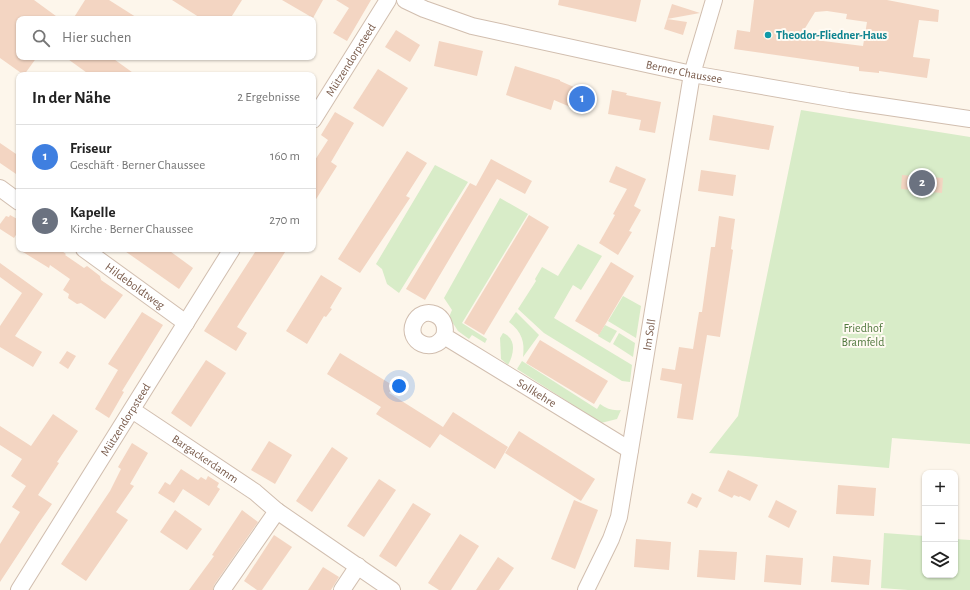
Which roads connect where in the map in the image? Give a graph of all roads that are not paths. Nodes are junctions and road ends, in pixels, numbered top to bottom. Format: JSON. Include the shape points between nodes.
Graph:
{"nodes":[{"id":1,"x":388,"y":0,"type":"edge"},
{"id":2,"x":404,"y":0,"type":"edge"},
{"id":3,"x":714,"y":0,"type":"edge"},
{"id":4,"x":692,"y":74,"type":"junction"},
{"id":5,"x":316,"y":115,"type":"edge"},
{"id":6,"x":970,"y":120,"type":"edge"},
{"id":7,"x":0,"y":188,"type":"edge"},
{"id":8,"x":16,"y":200,"type":"edge"},
{"id":9,"x":88,"y":252,"type":"edge"},
{"id":10,"x":230,"y":252,"type":"edge"},
{"id":11,"x":186,"y":324,"type":"junction"},
{"id":12,"x":444,"y":336,"type":"dead end"},
{"id":13,"x":132,"y":410,"type":"junction"},
{"id":14,"x":630,"y":450,"type":"junction"},
{"id":15,"x":277,"y":511,"type":"junction"},
{"id":16,"x":358,"y":566,"type":"junction"},
{"id":17,"x":223,"y":589,"type":"edge"},
{"id":18,"x":19,"y":590,"type":"edge"},
{"id":19,"x":342,"y":590,"type":"edge"},
{"id":20,"x":392,"y":590,"type":"edge"},
{"id":21,"x":586,"y":590,"type":"edge"}],
"edges":[{"from":1,"to":5,"type":"street","name":"Mützendorpsteed"},
{"from":2,"to":4,"type":"street","name":"Berner Chaussee","via":[[472,26]]},
{"from":3,"to":4,"type":"street","name":"Im Soll"},
{"from":4,"to":6,"type":"street","name":"Berner Chaussee"},
{"from":4,"to":14,"type":"street","name":"Im Soll"},
{"from":7,"to":8,"type":"street"},
{"from":9,"to":11,"type":"street","name":"Hildeboldtweg"},
{"from":10,"to":11,"type":"street","name":"Mützendorpsteed"},
{"from":11,"to":13,"type":"street","name":"Mützendorpsteed"},
{"from":12,"to":14,"type":"street","name":"Sollkehre"},
{"from":13,"to":15,"type":"street","name":"Bargackerdamm","via":[[255,492]]},
{"from":13,"to":18,"type":"street","name":"Mützendorpsteed"},
{"from":14,"to":21,"type":"street","name":"Im Soll","via":[[619,517]]},
{"from":15,"to":16,"type":"street","name":"Bargackerdamm"},
{"from":15,"to":17,"type":"street"},
{"from":16,"to":19,"type":"street"},
{"from":16,"to":20,"type":"street","name":"Bargackerdamm"}]}
